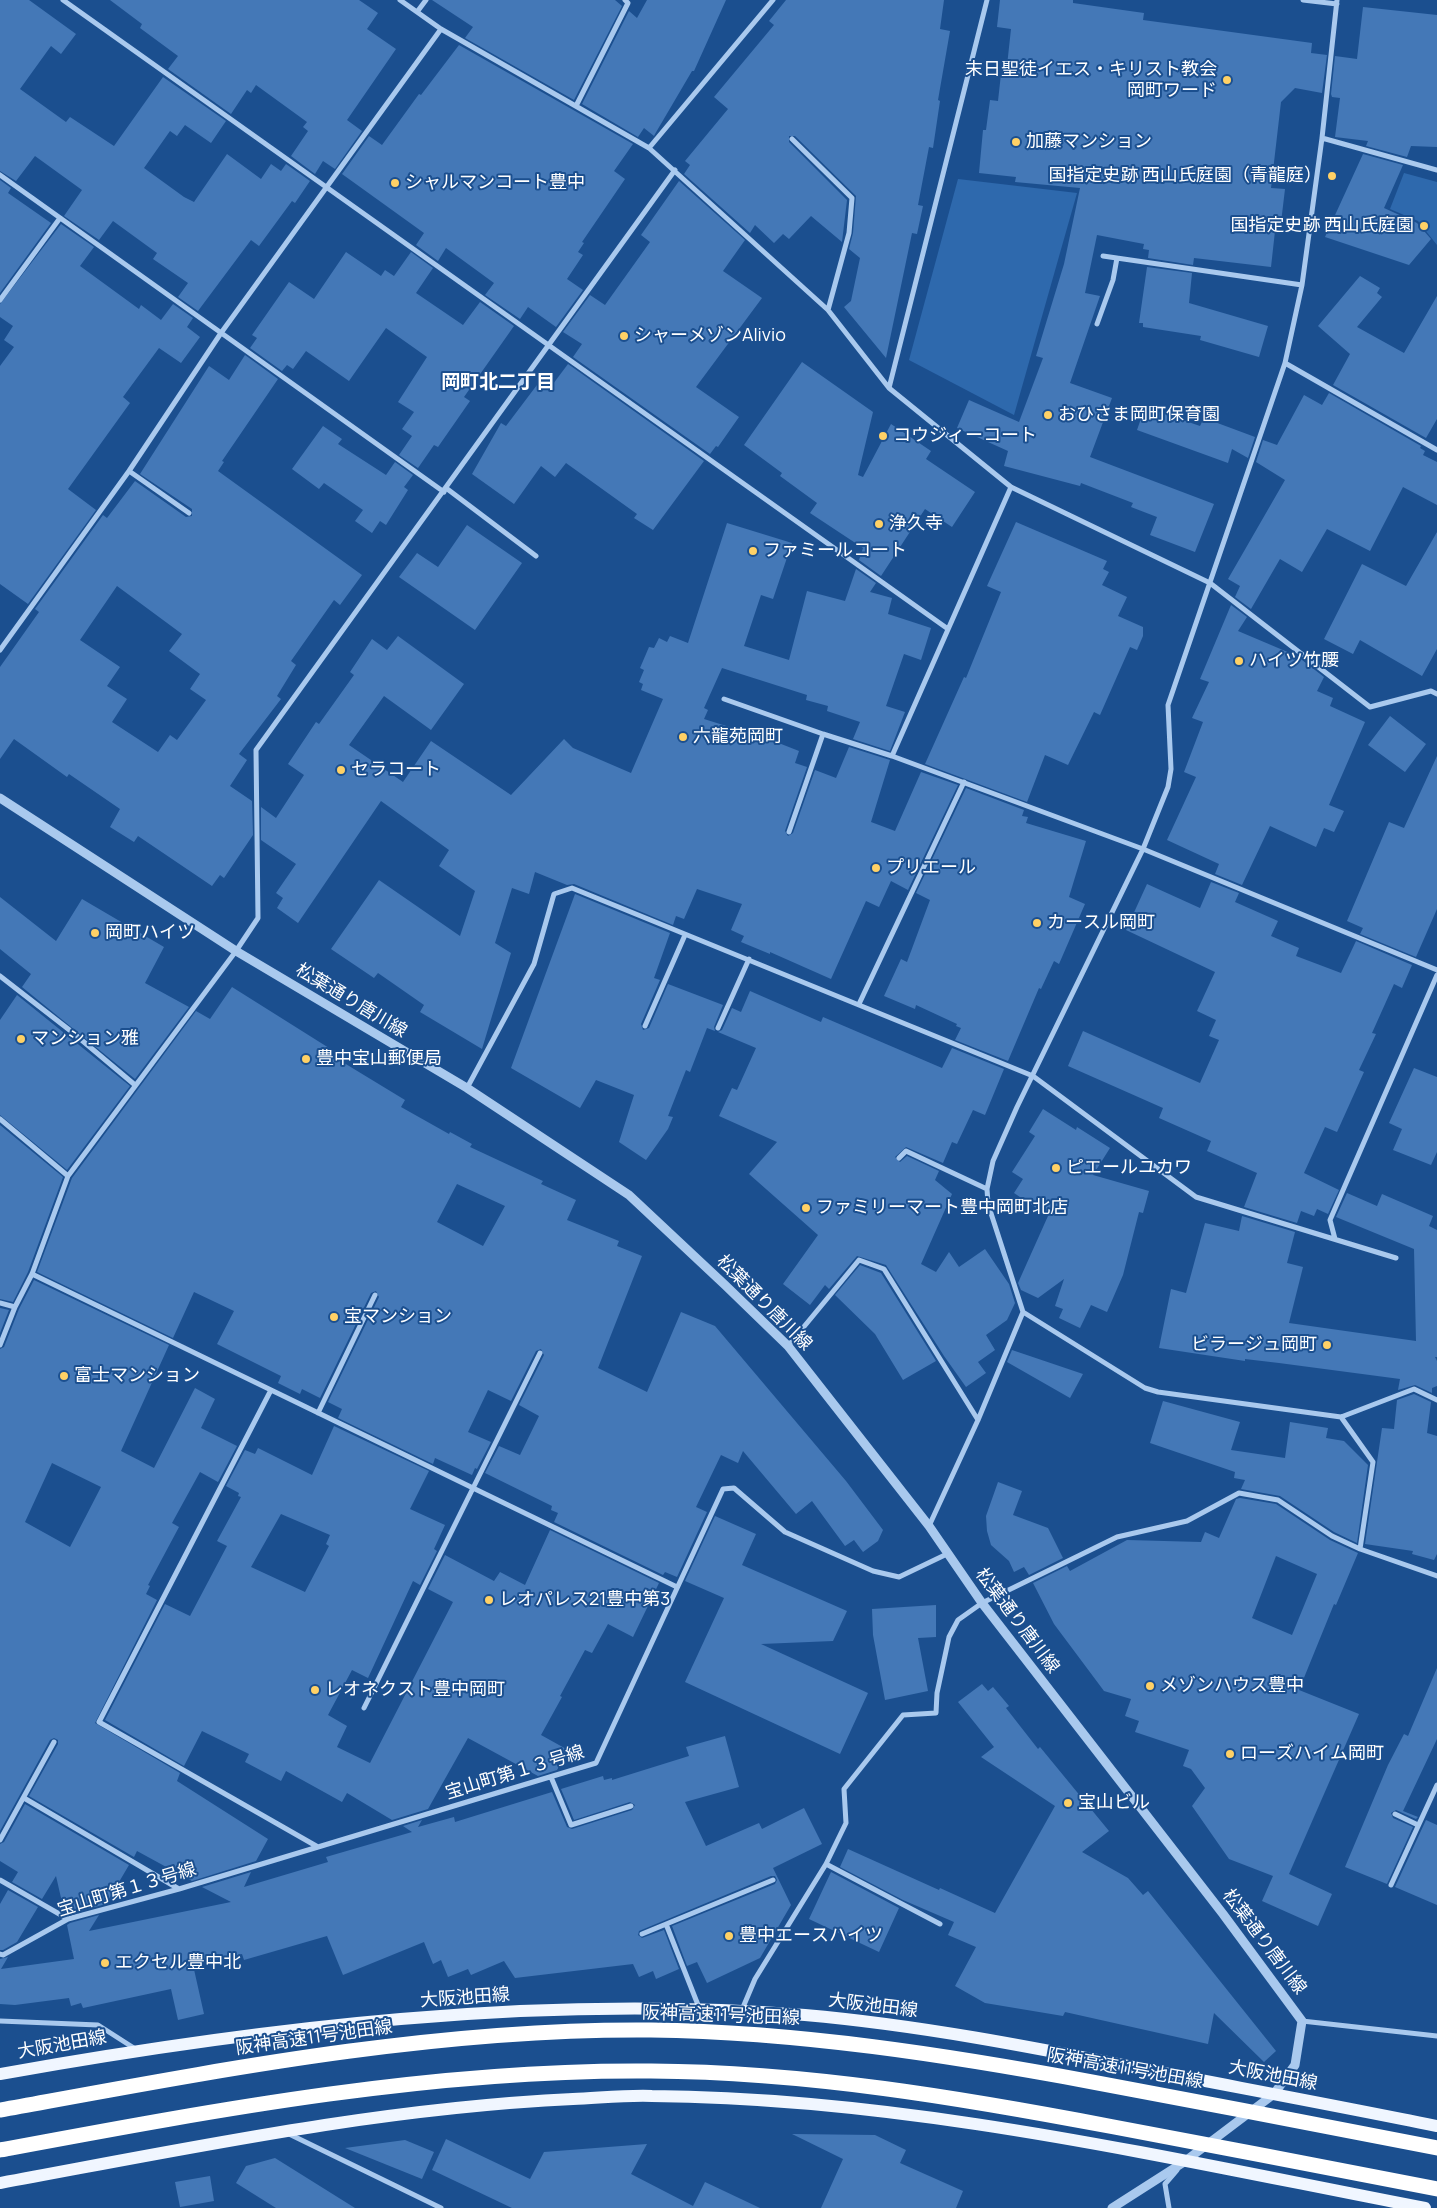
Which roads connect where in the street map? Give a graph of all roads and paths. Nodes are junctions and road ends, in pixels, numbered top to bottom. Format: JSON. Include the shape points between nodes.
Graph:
{"nodes":[{"id":1,"x":63,"y":0,"type":"edge"},
{"id":2,"x":400,"y":0,"type":"edge"},
{"id":3,"x":426,"y":0,"type":"edge"},
{"id":4,"x":625,"y":0,"type":"edge"},
{"id":5,"x":773,"y":0,"type":"edge"},
{"id":6,"x":987,"y":0,"type":"edge"},
{"id":7,"x":1303,"y":0,"type":"edge"},
{"id":8,"x":1337,"y":2,"type":"edge"},
{"id":9,"x":417,"y":12,"type":"junction"},
{"id":10,"x":441,"y":29,"type":"junction"},
{"id":11,"x":576,"y":106,"type":"junction"},
{"id":12,"x":1322,"y":138,"type":"junction"},
{"id":13,"x":792,"y":139,"type":"dead end"},
{"id":14,"x":649,"y":148,"type":"junction"},
{"id":15,"x":675,"y":170,"type":"junction"},
{"id":16,"x":1437,"y":170,"type":"edge"},
{"id":17,"x":0,"y":175,"type":"edge"},
{"id":18,"x":325,"y":187,"type":"junction"},
{"id":19,"x":60,"y":218,"type":"junction"},
{"id":20,"x":1103,"y":256,"type":"dead end"},
{"id":21,"x":1117,"y":258,"type":"junction"},
{"id":22,"x":1302,"y":285,"type":"junction"},
{"id":23,"x":0,"y":300,"type":"edge"},
{"id":24,"x":828,"y":310,"type":"junction"},
{"id":25,"x":1097,"y":324,"type":"dead end"},
{"id":26,"x":221,"y":333,"type":"junction"},
{"id":27,"x":548,"y":344,"type":"junction"},
{"id":28,"x":1285,"y":363,"type":"junction"},
{"id":29,"x":888,"y":388,"type":"junction"},
{"id":30,"x":1437,"y":450,"type":"edge"},
{"id":31,"x":129,"y":471,"type":"junction"},
{"id":32,"x":1011,"y":487,"type":"junction"},
{"id":33,"x":445,"y":490,"type":"junction"},
{"id":34,"x":189,"y":512,"type":"dead end"},
{"id":35,"x":536,"y":556,"type":"dead end"},
{"id":36,"x":1210,"y":583,"type":"junction"},
{"id":37,"x":948,"y":629,"type":"junction"},
{"id":38,"x":0,"y":650,"type":"edge"},
{"id":39,"x":1437,"y":694,"type":"edge"},
{"id":40,"x":724,"y":699,"type":"dead end"},
{"id":41,"x":823,"y":734,"type":"junction"},
{"id":42,"x":892,"y":756,"type":"junction"},
{"id":43,"x":964,"y":782,"type":"junction"},
{"id":44,"x":0,"y":798,"type":"edge"},
{"id":45,"x":789,"y":832,"type":"dead end"},
{"id":46,"x":1143,"y":849,"type":"junction"},
{"id":47,"x":685,"y":934,"type":"junction"},
{"id":48,"x":236,"y":951,"type":"junction"},
{"id":49,"x":749,"y":960,"type":"junction"},
{"id":50,"x":1437,"y":970,"type":"edge"},
{"id":51,"x":1437,"y":975,"type":"edge"},
{"id":52,"x":0,"y":976,"type":"edge"},
{"id":53,"x":860,"y":1004,"type":"junction"},
{"id":54,"x":645,"y":1026,"type":"dead end"},
{"id":55,"x":718,"y":1028,"type":"dead end"},
{"id":56,"x":1033,"y":1076,"type":"junction"},
{"id":57,"x":135,"y":1085,"type":"junction"},
{"id":58,"x":467,"y":1088,"type":"junction"},
{"id":59,"x":0,"y":1119,"type":"edge"},
{"id":60,"x":899,"y":1158,"type":"dead end"},
{"id":61,"x":68,"y":1176,"type":"junction"},
{"id":62,"x":987,"y":1189,"type":"junction"},
{"id":63,"x":1335,"y":1239,"type":"junction"},
{"id":64,"x":1396,"y":1258,"type":"dead end"},
{"id":65,"x":32,"y":1274,"type":"junction"},
{"id":66,"x":375,"y":1295,"type":"dead end"},
{"id":67,"x":0,"y":1303,"type":"edge"},
{"id":68,"x":15,"y":1307,"type":"junction"},
{"id":69,"x":1023,"y":1312,"type":"junction"},
{"id":70,"x":0,"y":1345,"type":"edge"},
{"id":71,"x":788,"y":1346,"type":"junction"},
{"id":72,"x":540,"y":1353,"type":"dead end"},
{"id":73,"x":271,"y":1390,"type":"junction"},
{"id":74,"x":1437,"y":1400,"type":"edge"},
{"id":75,"x":318,"y":1413,"type":"junction"},
{"id":76,"x":1341,"y":1416,"type":"junction"},
{"id":77,"x":978,"y":1420,"type":"junction"},
{"id":78,"x":473,"y":1488,"type":"junction"},
{"id":79,"x":929,"y":1526,"type":"junction"},
{"id":80,"x":1360,"y":1549,"type":"junction"},
{"id":81,"x":947,"y":1554,"type":"junction"},
{"id":82,"x":1437,"y":1576,"type":"edge"},
{"id":83,"x":677,"y":1587,"type":"junction"},
{"id":84,"x":982,"y":1603,"type":"junction"},
{"id":85,"x":364,"y":1708,"type":"dead end"},
{"id":86,"x":54,"y":1742,"type":"dead end"},
{"id":87,"x":551,"y":1778,"type":"junction"},
{"id":88,"x":1437,"y":1785,"type":"edge"},
{"id":89,"x":24,"y":1798,"type":"junction"},
{"id":90,"x":631,"y":1806,"type":"dead end"},
{"id":91,"x":1395,"y":1814,"type":"dead end"},
{"id":92,"x":1418,"y":1825,"type":"junction"},
{"id":93,"x":0,"y":1840,"type":"edge"},
{"id":94,"x":318,"y":1847,"type":"junction"},
{"id":95,"x":826,"y":1864,"type":"junction"},
{"id":96,"x":0,"y":1880,"type":"edge"},
{"id":97,"x":773,"y":1880,"type":"dead end"},
{"id":98,"x":1391,"y":1885,"type":"dead end"},
{"id":99,"x":179,"y":1889,"type":"junction"},
{"id":100,"x":68,"y":1919,"type":"junction"},
{"id":101,"x":666,"y":1924,"type":"junction"},
{"id":102,"x":940,"y":1924,"type":"dead end"},
{"id":103,"x":642,"y":1934,"type":"dead end"},
{"id":104,"x":0,"y":1954,"type":"edge"},
{"id":105,"x":700,"y":2010,"type":"junction"},
{"id":106,"x":740,"y":2012,"type":"junction"},
{"id":107,"x":0,"y":2021,"type":"edge"},
{"id":108,"x":1302,"y":2021,"type":"junction"},
{"id":109,"x":1437,"y":2036,"type":"edge"},
{"id":110,"x":137,"y":2050,"type":"junction"},
{"id":111,"x":0,"y":2074,"type":"edge"},
{"id":112,"x":1274,"y":2094,"type":"junction"},
{"id":113,"x":0,"y":2110,"type":"edge"},
{"id":114,"x":1437,"y":2126,"type":"edge"},
{"id":115,"x":283,"y":2131,"type":"junction"},
{"id":116,"x":1437,"y":2148,"type":"edge"},
{"id":117,"x":0,"y":2150,"type":"edge"},
{"id":118,"x":1184,"y":2162,"type":"junction"},
{"id":119,"x":0,"y":2183,"type":"edge"},
{"id":120,"x":1437,"y":2189,"type":"edge"},
{"id":121,"x":441,"y":2208,"type":"edge"},
{"id":122,"x":1112,"y":2208,"type":"edge"},
{"id":123,"x":1169,"y":2208,"type":"edge"},
{"id":124,"x":1425,"y":2208,"type":"edge"}],
"edges":[{"from":1,"to":18,"type":"street"},
{"from":2,"to":9,"type":"street"},
{"from":3,"to":9,"type":"street"},
{"from":4,"to":11,"type":"street","via":[[628,3]]},
{"from":5,"to":14,"type":"street"},
{"from":6,"to":29,"type":"street"},
{"from":7,"to":8,"type":"street"},
{"from":8,"to":12,"type":"street"},
{"from":9,"to":10,"type":"street"},
{"from":10,"to":11,"type":"street"},
{"from":10,"to":18,"type":"street"},
{"from":11,"to":14,"type":"street"},
{"from":12,"to":16,"type":"street"},
{"from":12,"to":22,"type":"street"},
{"from":13,"to":24,"type":"street","via":[[852,198],[850,233]]},
{"from":14,"to":15,"type":"street"},
{"from":15,"to":24,"type":"street"},
{"from":15,"to":27,"type":"street"},
{"from":17,"to":19,"type":"street"},
{"from":18,"to":26,"type":"street"},
{"from":18,"to":27,"type":"street"},
{"from":19,"to":23,"type":"street"},
{"from":19,"to":26,"type":"street"},
{"from":20,"to":21,"type":"street"},
{"from":21,"to":22,"type":"street"},
{"from":21,"to":25,"type":"street","via":[[1113,280]]},
{"from":22,"to":28,"type":"street"},
{"from":24,"to":29,"type":"street"},
{"from":26,"to":31,"type":"street"},
{"from":26,"to":33,"type":"street"},
{"from":27,"to":33,"type":"street"},
{"from":27,"to":37,"type":"street"},
{"from":28,"to":30,"type":"street"},
{"from":28,"to":36,"type":"street"},
{"from":29,"to":32,"type":"street"},
{"from":31,"to":34,"type":"street"},
{"from":31,"to":38,"type":"street"},
{"from":32,"to":36,"type":"street"},
{"from":32,"to":37,"type":"street"},
{"from":33,"to":35,"type":"street"},
{"from":33,"to":48,"type":"street","via":[[256,750],[258,918]]},
{"from":36,"to":39,"type":"street","via":[[1370,707],[1431,691]]},
{"from":36,"to":46,"type":"street","via":[[1168,705],[1168,787]]},
{"from":37,"to":42,"type":"street"},
{"from":40,"to":41,"type":"street"},
{"from":41,"to":42,"type":"street"},
{"from":41,"to":45,"type":"street"},
{"from":42,"to":43,"type":"street"},
{"from":43,"to":46,"type":"street"},
{"from":43,"to":53,"type":"street"},
{"from":44,"to":48,"type":"street","name":"松葉通り唐川線"},
{"from":46,"to":50,"type":"street"},
{"from":46,"to":56,"type":"street"},
{"from":47,"to":49,"type":"street"},
{"from":47,"to":54,"type":"street"},
{"from":47,"to":58,"type":"street","via":[[572,888],[554,894],[534,964]]},
{"from":48,"to":57,"type":"street"},
{"from":48,"to":58,"type":"street","name":"松葉通り唐川線"},
{"from":49,"to":53,"type":"street"},
{"from":49,"to":55,"type":"street"},
{"from":51,"to":63,"type":"street","via":[[1330,1220]]},
{"from":52,"to":57,"type":"street"},
{"from":53,"to":56,"type":"street"},
{"from":56,"to":62,"type":"street","via":[[992,1162]]},
{"from":56,"to":63,"type":"street","via":[[1196,1197]]},
{"from":57,"to":61,"type":"street"},
{"from":58,"to":71,"type":"street","name":"松葉通り唐川線","via":[[629,1195]]},
{"from":59,"to":61,"type":"street"},
{"from":60,"to":62,"type":"street","via":[[906,1151]]},
{"from":61,"to":65,"type":"street"},
{"from":62,"to":69,"type":"street","via":[[988,1204]]},
{"from":63,"to":64,"type":"street"},
{"from":65,"to":68,"type":"street"},
{"from":65,"to":73,"type":"street"},
{"from":66,"to":75,"type":"street"},
{"from":67,"to":68,"type":"street"},
{"from":68,"to":70,"type":"street"},
{"from":69,"to":76,"type":"street","via":[[1146,1388],[1158,1392]]},
{"from":69,"to":77,"type":"street"},
{"from":71,"to":77,"type":"street","via":[[859,1260],[884,1269]]},
{"from":71,"to":79,"type":"street","name":"松葉通り唐川線"},
{"from":72,"to":78,"type":"street"},
{"from":73,"to":75,"type":"street"},
{"from":73,"to":94,"type":"street","via":[[99,1722]]},
{"from":74,"to":76,"type":"street","via":[[1414,1389]]},
{"from":75,"to":78,"type":"street"},
{"from":76,"to":80,"type":"street","via":[[1373,1462]]},
{"from":77,"to":79,"type":"street"},
{"from":78,"to":83,"type":"street"},
{"from":78,"to":85,"type":"street"},
{"from":79,"to":81,"type":"street","name":"松葉通り唐川線"},
{"from":80,"to":82,"type":"street"},
{"from":80,"to":84,"type":"street","via":[[1332,1536],[1278,1500],[1239,1493],[1187,1521],[1117,1537]]},
{"from":81,"to":83,"type":"street","name":"宝山町第１３号線","via":[[898,1577],[873,1571],[785,1532],[734,1488],[723,1489]]},
{"from":81,"to":84,"type":"street","name":"松葉通り唐川線"},
{"from":83,"to":87,"type":"street","name":"宝山町第１３号線","via":[[596,1763]]},
{"from":84,"to":95,"type":"street","via":[[958,1620],[949,1637],[936,1713],[904,1715],[844,1789],[846,1823]]},
{"from":84,"to":108,"type":"street","name":"松葉通り唐川線"},
{"from":86,"to":89,"type":"street"},
{"from":87,"to":90,"type":"street","via":[[571,1825]]},
{"from":87,"to":94,"type":"street","name":"宝山町第１３号線"},
{"from":88,"to":92,"type":"street"},
{"from":89,"to":93,"type":"street"},
{"from":89,"to":99,"type":"street"},
{"from":91,"to":92,"type":"street"},
{"from":92,"to":98,"type":"street"},
{"from":94,"to":99,"type":"street","name":"宝山町第１３号線"},
{"from":95,"to":102,"type":"street"},
{"from":95,"to":106,"type":"street","via":[[755,1979]]},
{"from":96,"to":100,"type":"street"},
{"from":97,"to":101,"type":"street"},
{"from":99,"to":100,"type":"street","name":"宝山町第１３号線"},
{"from":100,"to":104,"type":"street","name":"宝山町第１３号線","via":[[4,1955]]},
{"from":101,"to":103,"type":"street"},
{"from":101,"to":105,"type":"street"},
{"from":105,"to":106,"type":"main road","name":"大阪池田線"},
{"from":105,"to":110,"type":"main road","name":"大阪池田線","via":[[496,2012],[339,2025]]},
{"from":106,"to":112,"type":"main road","name":"大阪池田線","via":[[806,2015],[972,2036]]},
{"from":107,"to":110,"type":"street","via":[[98,2024]]},
{"from":108,"to":109,"type":"street"},
{"from":108,"to":112,"type":"street","name":"松葉通り唐川線","via":[[1295,2065]]},
{"from":110,"to":111,"type":"main road","name":"大阪池田線"},
{"from":112,"to":114,"type":"main road","name":"大阪池田線"},
{"from":112,"to":118,"type":"street","name":"松葉通り唐川線"},
{"from":113,"to":116,"type":"highway","name":"阪神高速11号池田線","bridge":true,"via":[[340,2051],[495,2036],[650,2030],[802,2037],[966,2059]]},
{"from":115,"to":118,"type":"main road","via":[[380,2115],[495,2103],[651,2096],[800,2102],[956,2120]]},
{"from":115,"to":119,"type":"main road"},
{"from":115,"to":121,"type":"street"},
{"from":117,"to":120,"type":"highway","bridge":true,"via":[[154,2121],[345,2092],[497,2076],[651,2071],[801,2078],[962,2098]]},
{"from":118,"to":122,"type":"street","name":"松葉通り唐川線"},
{"from":118,"to":123,"type":"street","via":[[1165,2184]]},
{"from":118,"to":124,"type":"main road"}]}
